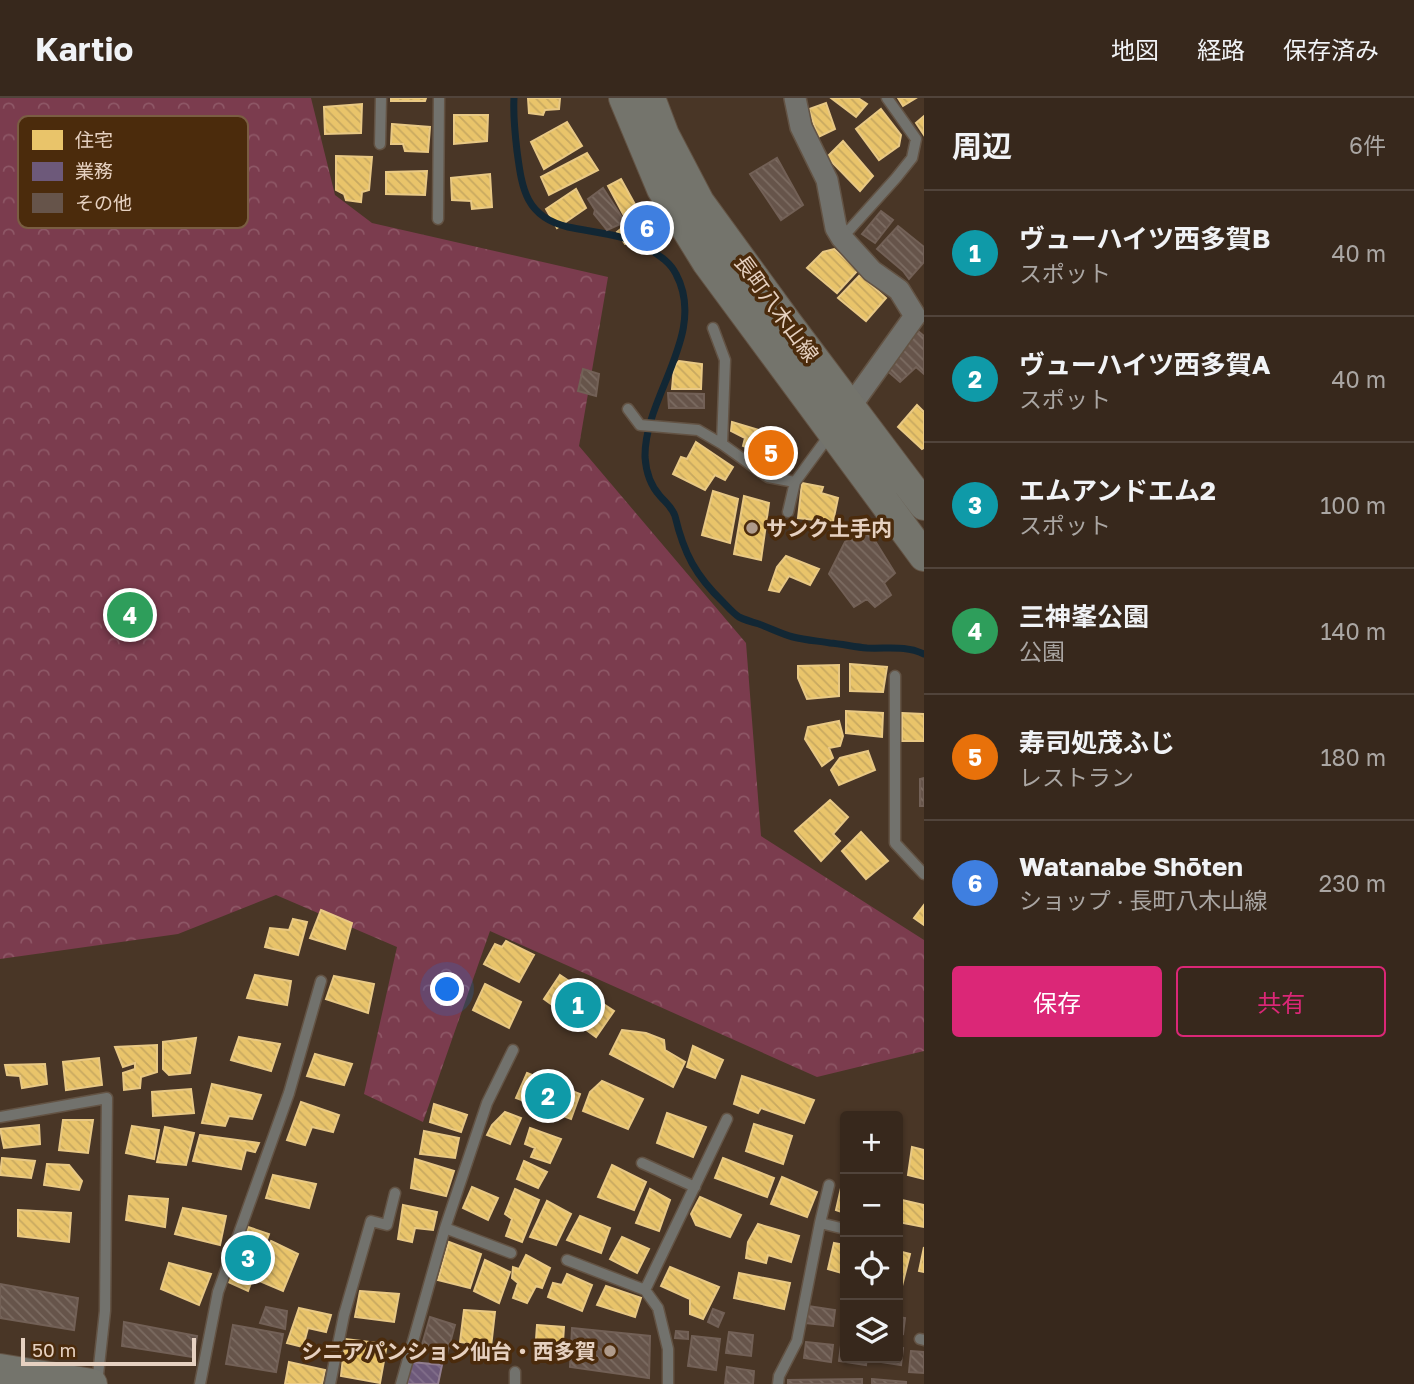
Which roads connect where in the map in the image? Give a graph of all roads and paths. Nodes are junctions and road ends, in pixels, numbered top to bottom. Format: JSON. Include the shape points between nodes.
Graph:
{"nodes":[{"id":1,"x":381,"y":98,"type":"edge"},
{"id":2,"x":439,"y":98,"type":"edge"},
{"id":3,"x":624,"y":98,"type":"edge"},
{"id":4,"x":650,"y":98,"type":"edge"},
{"id":5,"x":795,"y":98,"type":"edge"},
{"id":6,"x":887,"y":98,"type":"edge"},
{"id":7,"x":380,"y":144,"type":"dead end"},
{"id":8,"x":438,"y":219,"type":"dead end"},
{"id":9,"x":842,"y":238,"type":"junction"},
{"id":10,"x":920,"y":321,"type":"edge"},
{"id":11,"x":713,"y":328,"type":"dead end"},
{"id":12,"x":850,"y":407,"type":"junction"},
{"id":13,"x":628,"y":409,"type":"dead end"},
{"id":14,"x":832,"y":432,"type":"junction"},
{"id":15,"x":722,"y":443,"type":"junction"},
{"id":16,"x":795,"y":482,"type":"junction"},
{"id":17,"x":919,"y":488,"type":"edge"},
{"id":18,"x":788,"y":512,"type":"dead end"},
{"id":19,"x":924,"y":556,"type":"edge"},
{"id":20,"x":895,"y":676,"type":"dead end"},
{"id":21,"x":924,"y":874,"type":"edge"},
{"id":22,"x":321,"y":981,"type":"dead end"},
{"id":23,"x":513,"y":1050,"type":"dead end"},
{"id":24,"x":0,"y":1117,"type":"edge"},
{"id":25,"x":727,"y":1119,"type":"dead end"},
{"id":26,"x":642,"y":1163,"type":"dead end"},
{"id":27,"x":830,"y":1185,"type":"dead end"},
{"id":28,"x":695,"y":1187,"type":"junction"},
{"id":29,"x":395,"y":1193,"type":"dead end"},
{"id":30,"x":820,"y":1223,"type":"junction"},
{"id":31,"x":840,"y":1227,"type":"edge"},
{"id":32,"x":445,"y":1228,"type":"junction"},
{"id":33,"x":511,"y":1253,"type":"dead end"},
{"id":34,"x":567,"y":1260,"type":"dead end"},
{"id":35,"x":645,"y":1290,"type":"junction"},
{"id":36,"x":0,"y":1369,"type":"edge"},
{"id":37,"x":95,"y":1384,"type":"edge"},
{"id":38,"x":200,"y":1384,"type":"edge"},
{"id":39,"x":330,"y":1384,"type":"edge"},
{"id":40,"x":401,"y":1384,"type":"edge"},
{"id":41,"x":668,"y":1384,"type":"edge"},
{"id":42,"x":778,"y":1384,"type":"edge"}],
"edges":[{"from":1,"to":7,"type":"lane"},
{"from":2,"to":8,"type":"lane"},
{"from":3,"to":14,"type":"street","via":[[662,189],[707,262]]},
{"from":4,"to":12,"type":"street","name":"長町八木山線","via":[[699,202]]},
{"from":5,"to":9,"type":"street","via":[[802,127],[827,180]]},
{"from":6,"to":9,"type":"lane","via":[[916,138],[912,158]]},
{"from":9,"to":10,"type":"street","via":[[899,290]]},
{"from":10,"to":12,"type":"street"},
{"from":11,"to":15,"type":"lane","via":[[725,360]]},
{"from":12,"to":17,"type":"street","name":"長町八木山線"},
{"from":13,"to":15,"type":"lane","via":[[640,425],[698,430]]},
{"from":14,"to":16,"type":"lane"},
{"from":14,"to":19,"type":"street"},
{"from":15,"to":16,"type":"lane","via":[[768,477]]},
{"from":16,"to":18,"type":"lane"},
{"from":20,"to":21,"type":"lane","via":[[895,843]]},
{"from":22,"to":38,"type":"lane","via":[[289,1093],[218,1292]]},
{"from":23,"to":32,"type":"lane","via":[[487,1103]]},
{"from":24,"to":37,"type":"lane","via":[[107,1098],[105,1311]]},
{"from":25,"to":28,"type":"lane"},
{"from":26,"to":28,"type":"lane"},
{"from":27,"to":30,"type":"lane"},
{"from":28,"to":35,"type":"lane"},
{"from":29,"to":39,"type":"lane","via":[[387,1225],[371,1222]]},
{"from":30,"to":31,"type":"lane"},
{"from":30,"to":42,"type":"lane","via":[[797,1341]]},
{"from":32,"to":33,"type":"lane"},
{"from":32,"to":40,"type":"lane"},
{"from":34,"to":35,"type":"lane"},
{"from":35,"to":41,"type":"lane","via":[[658,1308],[668,1349]]},
{"from":36,"to":37,"type":"street"}]}
